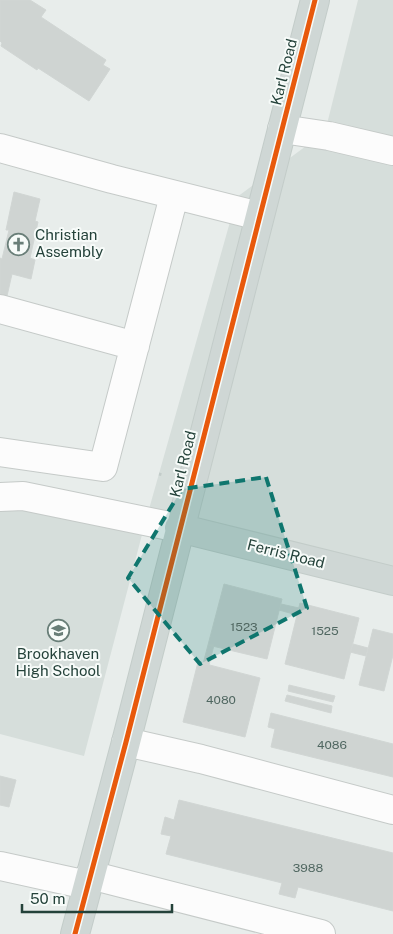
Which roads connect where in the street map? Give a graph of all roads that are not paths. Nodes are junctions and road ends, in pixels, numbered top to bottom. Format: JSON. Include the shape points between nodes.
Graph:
{"nodes":[{"id":1,"x":315,"y":0,"type":"edge"},
{"id":2,"x":282,"y":129,"type":"junction"},
{"id":3,"x":0,"y":148,"type":"edge"},
{"id":4,"x":393,"y":151,"type":"edge"},
{"id":5,"x":174,"y":196,"type":"junction"},
{"id":6,"x":259,"y":216,"type":"junction"},
{"id":7,"x":0,"y":310,"type":"edge"},
{"id":8,"x":135,"y":346,"type":"junction"},
{"id":9,"x":0,"y":452,"type":"edge"},
{"id":10,"x":0,"y":497,"type":"edge"},
{"id":11,"x":180,"y":528,"type":"junction"},
{"id":12,"x":393,"y":581,"type":"edge"},
{"id":13,"x":126,"y":742,"type":"junction"},
{"id":14,"x":393,"y":810,"type":"edge"},
{"id":15,"x":0,"y":866,"type":"edge"},
{"id":16,"x":89,"y":880,"type":"junction"},
{"id":17,"x":75,"y":934,"type":"edge"},
{"id":18,"x":321,"y":934,"type":"edge"}],
"edges":[{"from":1,"to":2,"type":"main road","name":"Karl Road"},
{"from":2,"to":4,"type":"lane"},
{"from":2,"to":6,"type":"main road","name":"Karl Road"},
{"from":3,"to":5,"type":"lane"},
{"from":5,"to":6,"type":"lane"},
{"from":5,"to":8,"type":"lane"},
{"from":6,"to":11,"type":"main road","name":"Karl Road"},
{"from":7,"to":8,"type":"lane"},
{"from":8,"to":9,"type":"lane","via":[[103,467]]},
{"from":10,"to":11,"type":"lane","via":[[23,496]]},
{"from":11,"to":12,"type":"main road","name":"Ferris Road"},
{"from":11,"to":13,"type":"main road","name":"Karl Road"},
{"from":13,"to":14,"type":"lane"},
{"from":13,"to":16,"type":"main road","name":"Karl Road"},
{"from":15,"to":16,"type":"lane"},
{"from":16,"to":17,"type":"main road","name":"Karl Road"},
{"from":16,"to":18,"type":"lane"}]}
